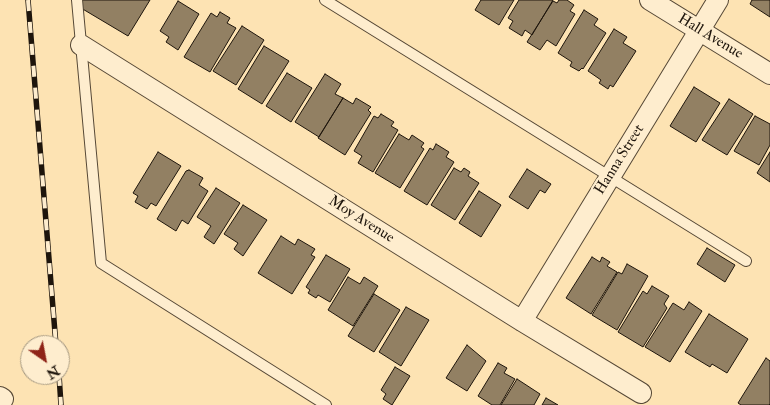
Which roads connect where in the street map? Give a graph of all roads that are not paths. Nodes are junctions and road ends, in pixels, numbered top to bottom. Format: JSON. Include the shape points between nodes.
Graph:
{"nodes":[{"id":1,"x":77,"y":0,"type":"edge"},
{"id":2,"x":325,"y":0,"type":"edge"},
{"id":3,"x":650,"y":0,"type":"edge"},
{"id":4,"x":718,"y":0,"type":"edge"},
{"id":5,"x":699,"y":30,"type":"junction"},
{"id":6,"x":81,"y":45,"type":"junction"},
{"id":7,"x":770,"y":74,"type":"edge"},
{"id":8,"x":610,"y":176,"type":"junction"},
{"id":9,"x":746,"y":261,"type":"dead end"},
{"id":10,"x":522,"y":320,"type":"junction"},
{"id":11,"x":641,"y":393,"type":"dead end"},
{"id":12,"x":326,"y":405,"type":"edge"}],
"edges":[{"from":1,"to":6,"type":"lane"},
{"from":2,"to":8,"type":"lane"},
{"from":3,"to":5,"type":"street","name":"Hall Avenue"},
{"from":4,"to":5,"type":"street","name":"Hanna Street"},
{"from":5,"to":7,"type":"street","name":"Hall Avenue"},
{"from":5,"to":8,"type":"street","name":"Hanna Street"},
{"from":6,"to":10,"type":"street","name":"Moy Avenue"},
{"from":6,"to":12,"type":"lane","via":[[101,263]]},
{"from":8,"to":9,"type":"lane"},
{"from":8,"to":10,"type":"street","name":"Hanna Street"},
{"from":10,"to":11,"type":"street","name":"Moy Avenue"}]}
